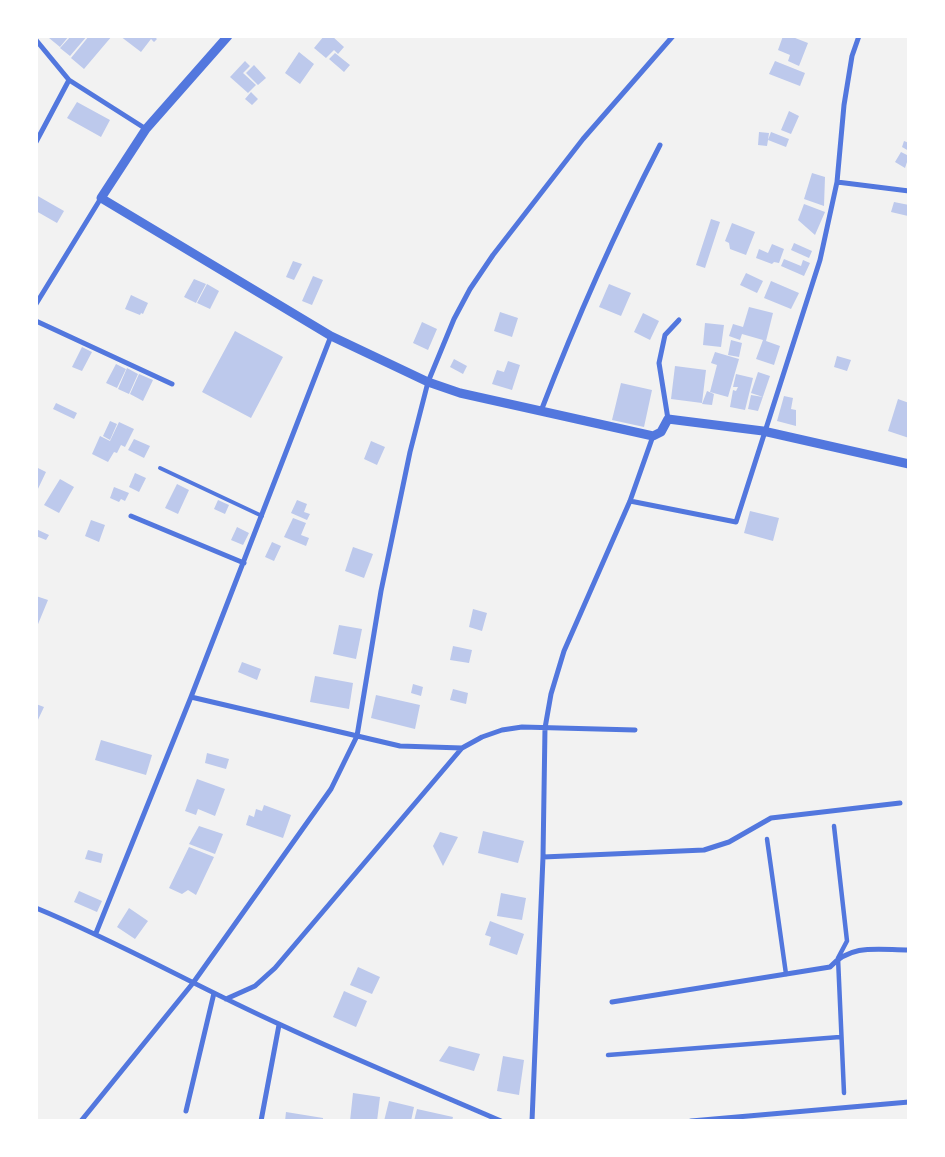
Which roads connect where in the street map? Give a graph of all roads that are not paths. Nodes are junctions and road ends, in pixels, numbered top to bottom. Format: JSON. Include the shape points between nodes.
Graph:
{"nodes":[{"id":1,"x":228,"y":36,"type":"edge"},
{"id":2,"x":673,"y":36,"type":"edge"},
{"id":3,"x":859,"y":36,"type":"edge"},
{"id":4,"x":36,"y":40,"type":"edge"},
{"id":5,"x":69,"y":80,"type":"junction"},
{"id":6,"x":146,"y":129,"type":"junction"},
{"id":7,"x":36,"y":142,"type":"edge"},
{"id":8,"x":660,"y":145,"type":"dead end"},
{"id":9,"x":837,"y":182,"type":"junction"},
{"id":10,"x":909,"y":191,"type":"edge"},
{"id":11,"x":101,"y":198,"type":"junction"},
{"id":12,"x":36,"y":304,"type":"edge"},
{"id":13,"x":679,"y":320,"type":"dead end"},
{"id":14,"x":36,"y":321,"type":"edge"},
{"id":15,"x":331,"y":336,"type":"junction"},
{"id":16,"x":428,"y":382,"type":"junction"},
{"id":17,"x":172,"y":384,"type":"dead end"},
{"id":18,"x":540,"y":412,"type":"junction"},
{"id":19,"x":668,"y":419,"type":"junction"},
{"id":20,"x":764,"y":431,"type":"junction"},
{"id":21,"x":654,"y":436,"type":"junction"},
{"id":22,"x":909,"y":464,"type":"edge"},
{"id":23,"x":160,"y":468,"type":"dead end"},
{"id":24,"x":630,"y":501,"type":"junction"},
{"id":25,"x":131,"y":516,"type":"dead end"},
{"id":26,"x":262,"y":516,"type":"junction"},
{"id":27,"x":244,"y":563,"type":"junction"},
{"id":28,"x":191,"y":697,"type":"junction"},
{"id":29,"x":545,"y":728,"type":"junction"},
{"id":30,"x":635,"y":730,"type":"dead end"},
{"id":31,"x":357,"y":736,"type":"junction"},
{"id":32,"x":462,"y":748,"type":"junction"},
{"id":33,"x":900,"y":803,"type":"dead end"},
{"id":34,"x":834,"y":826,"type":"dead end"},
{"id":35,"x":767,"y":839,"type":"dead end"},
{"id":36,"x":543,"y":857,"type":"junction"},
{"id":37,"x":36,"y":908,"type":"edge"},
{"id":38,"x":96,"y":933,"type":"junction"},
{"id":39,"x":909,"y":950,"type":"edge"},
{"id":40,"x":838,"y":958,"type":"junction"},
{"id":41,"x":786,"y":974,"type":"junction"},
{"id":42,"x":193,"y":983,"type":"junction"},
{"id":43,"x":214,"y":993,"type":"junction"},
{"id":44,"x":226,"y":999,"type":"junction"},
{"id":45,"x":612,"y":1002,"type":"dead end"},
{"id":46,"x":280,"y":1024,"type":"junction"},
{"id":47,"x":840,"y":1037,"type":"junction"},
{"id":48,"x":608,"y":1055,"type":"dead end"},
{"id":49,"x":844,"y":1093,"type":"dead end"},
{"id":50,"x":909,"y":1102,"type":"edge"},
{"id":51,"x":186,"y":1111,"type":"dead end"},
{"id":52,"x":81,"y":1121,"type":"edge"},
{"id":53,"x":261,"y":1121,"type":"edge"},
{"id":54,"x":501,"y":1121,"type":"edge"},
{"id":55,"x":532,"y":1121,"type":"edge"},
{"id":56,"x":691,"y":1121,"type":"edge"}],
"edges":[{"from":1,"to":6,"type":"street"},
{"from":2,"to":16,"type":"street","via":[[583,138],[493,255],[462,304]]},
{"from":3,"to":9,"type":"street","via":[[852,56],[844,105]]},
{"from":4,"to":5,"type":"street"},
{"from":5,"to":6,"type":"street"},
{"from":5,"to":7,"type":"street"},
{"from":6,"to":11,"type":"street"},
{"from":8,"to":18,"type":"street","via":[[603,258]]},
{"from":9,"to":10,"type":"street"},
{"from":9,"to":20,"type":"street","via":[[820,260]]},
{"from":11,"to":12,"type":"street"},
{"from":11,"to":15,"type":"street"},
{"from":13,"to":19,"type":"street","via":[[665,335],[659,363]]},
{"from":14,"to":17,"type":"street"},
{"from":15,"to":16,"type":"street"},
{"from":15,"to":26,"type":"street"},
{"from":16,"to":18,"type":"street"},
{"from":16,"to":31,"type":"street","via":[[381,591]]},
{"from":18,"to":21,"type":"street"},
{"from":19,"to":20,"type":"street"},
{"from":19,"to":21,"type":"street","via":[[661,432]]},
{"from":20,"to":22,"type":"street"},
{"from":20,"to":24,"type":"street","via":[[736,522]]},
{"from":21,"to":24,"type":"street"},
{"from":23,"to":26,"type":"lane"},
{"from":24,"to":29,"type":"street","via":[[564,650]]},
{"from":25,"to":27,"type":"street"},
{"from":26,"to":27,"type":"street"},
{"from":27,"to":28,"type":"street"},
{"from":28,"to":31,"type":"street"},
{"from":28,"to":38,"type":"street"},
{"from":29,"to":30,"type":"street"},
{"from":29,"to":32,"type":"street","via":[[502,730]]},
{"from":29,"to":36,"type":"street"},
{"from":31,"to":32,"type":"street","via":[[400,746]]},
{"from":31,"to":42,"type":"street","via":[[332,789]]},
{"from":32,"to":44,"type":"street","via":[[275,968],[255,986]]},
{"from":33,"to":36,"type":"street","via":[[771,818],[729,842],[704,850]]},
{"from":34,"to":40,"type":"street","via":[[847,941]]},
{"from":35,"to":41,"type":"street"},
{"from":36,"to":55,"type":"street"},
{"from":37,"to":38,"type":"street"},
{"from":38,"to":42,"type":"street"},
{"from":39,"to":40,"type":"street","via":[[853,950]]},
{"from":40,"to":41,"type":"street","via":[[830,967]]},
{"from":40,"to":47,"type":"street"},
{"from":41,"to":45,"type":"street"},
{"from":42,"to":43,"type":"street"},
{"from":42,"to":52,"type":"street"},
{"from":43,"to":44,"type":"street"},
{"from":43,"to":51,"type":"street"},
{"from":44,"to":46,"type":"street"},
{"from":46,"to":53,"type":"street"},
{"from":46,"to":54,"type":"street"},
{"from":47,"to":48,"type":"street"},
{"from":47,"to":49,"type":"street"},
{"from":50,"to":56,"type":"street"}]}
